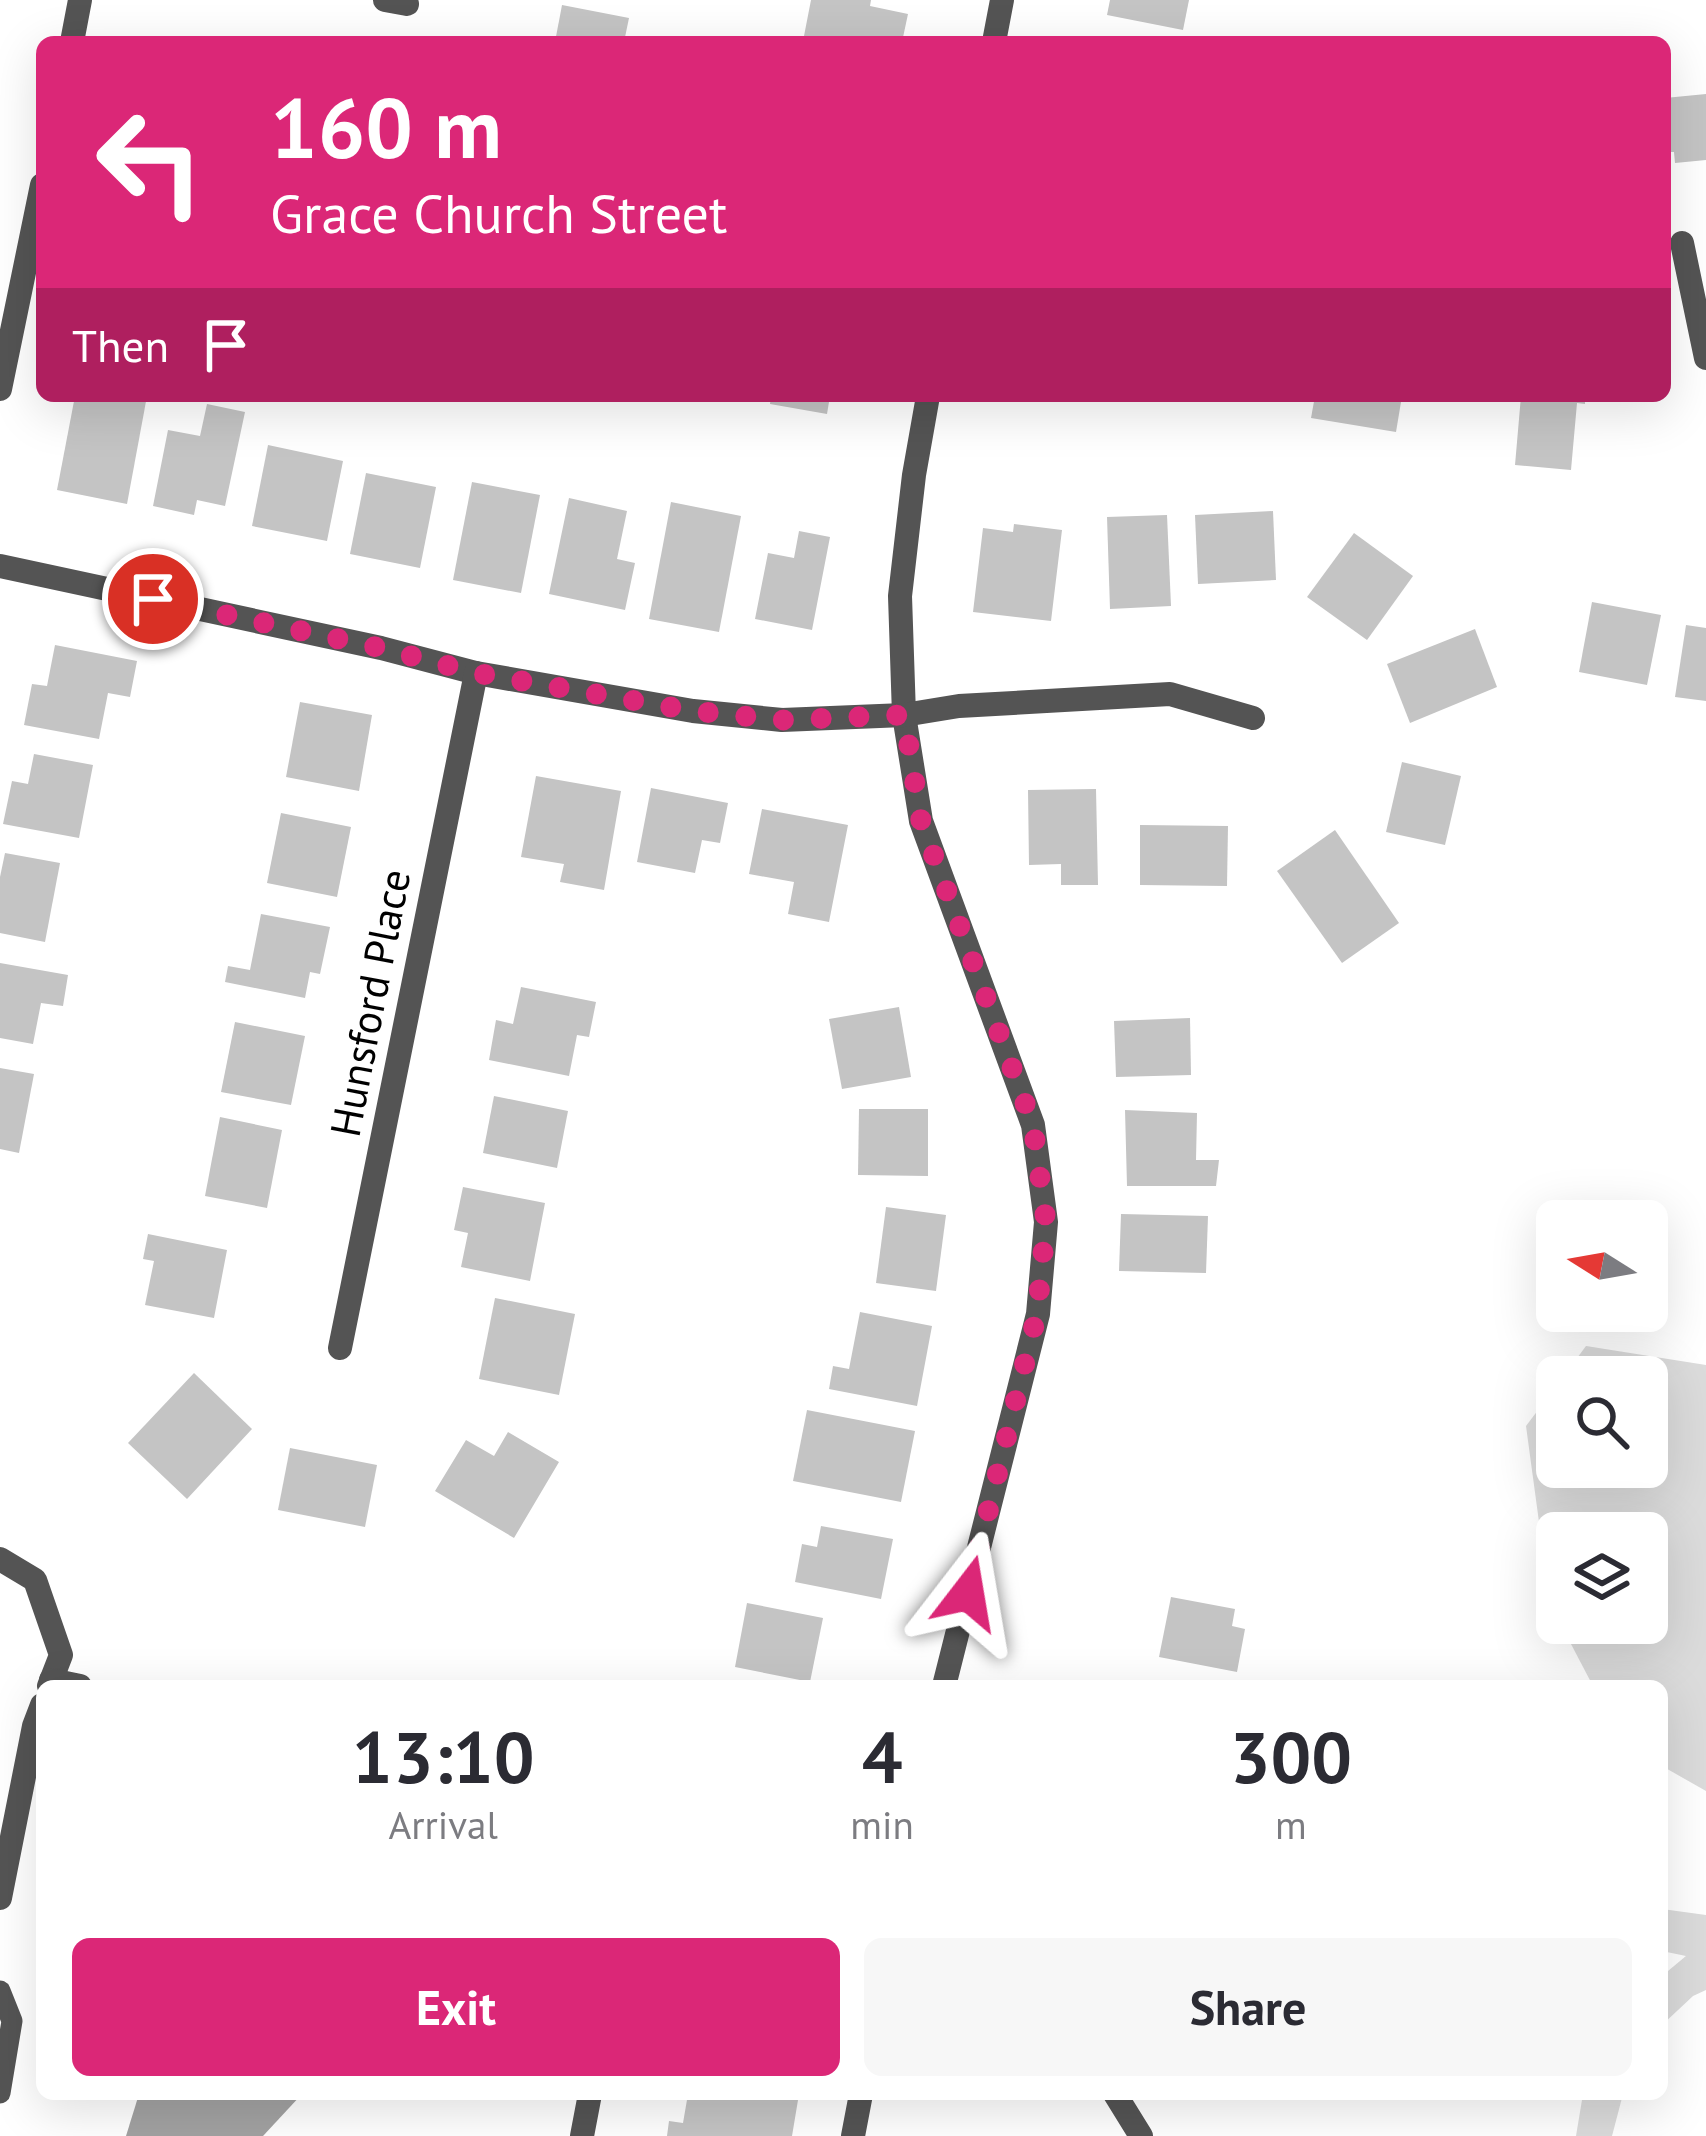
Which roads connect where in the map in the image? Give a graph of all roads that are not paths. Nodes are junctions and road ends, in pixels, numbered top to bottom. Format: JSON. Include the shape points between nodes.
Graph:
{"nodes":[{"id":1,"x":80,"y":0,"type":"edge"},
{"id":2,"x":1002,"y":0,"type":"edge"},
{"id":3,"x":73,"y":36,"type":"edge"},
{"id":4,"x":995,"y":36,"type":"edge"},
{"id":5,"x":36,"y":214,"type":"edge"},
{"id":6,"x":1684,"y":241,"type":"edge"},
{"id":7,"x":1706,"y":358,"type":"edge"},
{"id":8,"x":0,"y":388,"type":"edge"},
{"id":9,"x":927,"y":402,"type":"edge"},
{"id":10,"x":0,"y":566,"type":"edge"},
{"id":11,"x":476,"y":673,"type":"junction"},
{"id":12,"x":904,"y":715,"type":"junction"},
{"id":13,"x":1253,"y":718,"type":"dead end"},
{"id":14,"x":340,"y":1348,"type":"dead end"},
{"id":15,"x":0,"y":1559,"type":"edge"},
{"id":16,"x":51,"y":1680,"type":"edge"},
{"id":17,"x":946,"y":1680,"type":"edge"},
{"id":18,"x":36,"y":1721,"type":"edge"},
{"id":19,"x":0,"y":1898,"type":"edge"},
{"id":20,"x":0,"y":1991,"type":"edge"},
{"id":21,"x":0,"y":2093,"type":"edge"},
{"id":22,"x":589,"y":2100,"type":"edge"},
{"id":23,"x":860,"y":2100,"type":"edge"},
{"id":24,"x":1119,"y":2100,"type":"edge"},
{"id":25,"x":582,"y":2136,"type":"edge"},
{"id":26,"x":853,"y":2136,"type":"edge"},
{"id":27,"x":1141,"y":2136,"type":"edge"}],
"edges":[{"from":1,"to":3,"type":"street"},
{"from":2,"to":4,"type":"street"},
{"from":5,"to":8,"type":"street"},
{"from":6,"to":7,"type":"street"},
{"from":9,"to":12,"type":"street","via":[[900,596]]},
{"from":10,"to":11,"type":"street"},
{"from":11,"to":12,"type":"street","via":[[782,720]]},
{"from":11,"to":14,"type":"street","name":"Hunsford Place"},
{"from":12,"to":13,"type":"street","via":[[1170,694]]},
{"from":12,"to":17,"type":"street","via":[[921,821],[1033,1125],[1046,1222],[1037,1314]]},
{"from":15,"to":16,"type":"street","via":[[35,1580],[61,1654]]},
{"from":18,"to":19,"type":"street"},
{"from":20,"to":21,"type":"lane","via":[[12,2021]]},
{"from":22,"to":25,"type":"street"},
{"from":23,"to":26,"type":"street"},
{"from":24,"to":27,"type":"street"}]}
